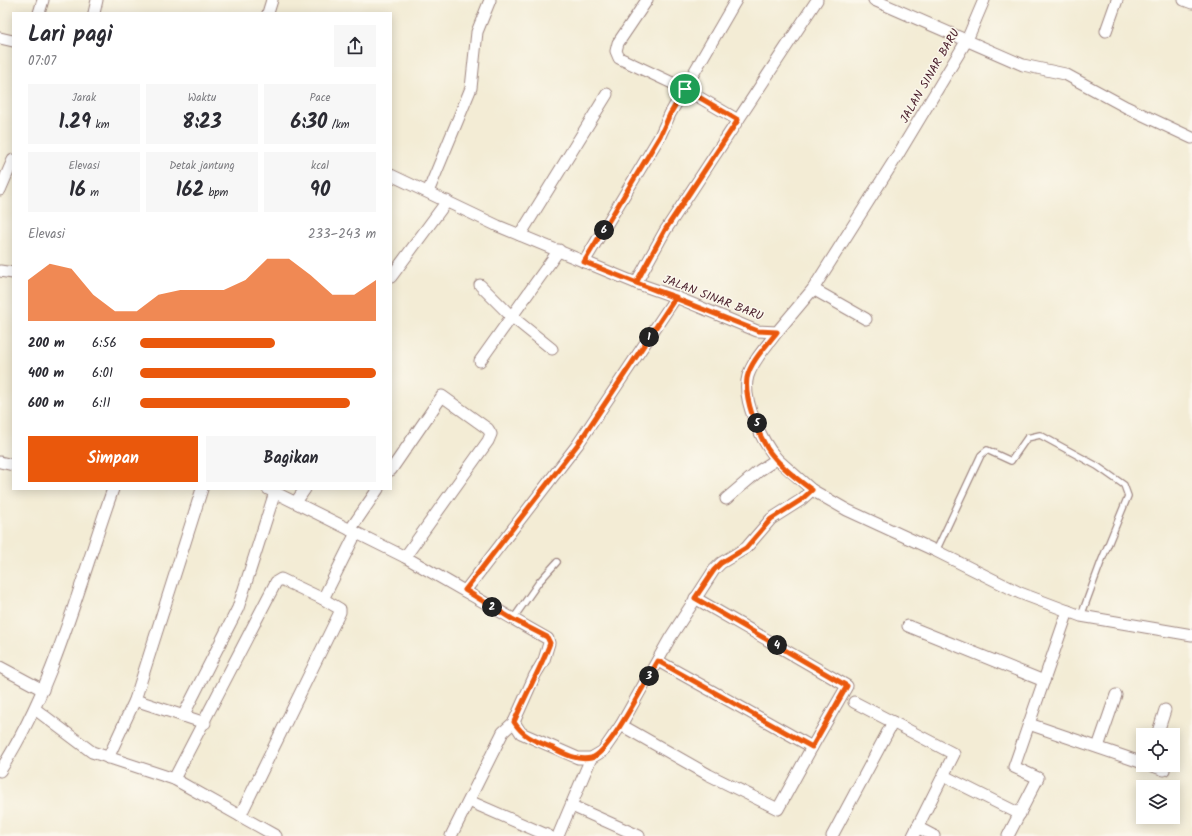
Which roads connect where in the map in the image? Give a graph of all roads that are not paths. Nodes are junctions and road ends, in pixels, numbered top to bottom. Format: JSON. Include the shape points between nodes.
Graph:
{"nodes":[{"id":1,"x":43,"y":0,"type":"edge"},
{"id":2,"x":97,"y":0,"type":"edge"},
{"id":3,"x":272,"y":0,"type":"edge"},
{"id":4,"x":490,"y":0,"type":"edge"},
{"id":5,"x":646,"y":0,"type":"edge"},
{"id":6,"x":736,"y":0,"type":"edge"},
{"id":7,"x":818,"y":0,"type":"edge"},
{"id":8,"x":874,"y":0,"type":"edge"},
{"id":9,"x":984,"y":0,"type":"edge"},
{"id":10,"x":1117,"y":0,"type":"edge"},
{"id":11,"x":1184,"y":0,"type":"edge"},
{"id":12,"x":1192,"y":3,"type":"edge"},
{"id":13,"x":39,"y":12,"type":"edge"},
{"id":14,"x":94,"y":12,"type":"edge"},
{"id":15,"x":268,"y":12,"type":"edge"},
{"id":16,"x":1106,"y":31,"type":"dead end"},
{"id":17,"x":0,"y":38,"type":"edge"},
{"id":18,"x":967,"y":40,"type":"junction"},
{"id":19,"x":12,"y":41,"type":"edge"},
{"id":20,"x":685,"y":89,"type":"junction"},
{"id":21,"x":607,"y":94,"type":"dead end"},
{"id":22,"x":738,"y":120,"type":"junction"},
{"id":23,"x":1192,"y":138,"type":"edge"},
{"id":24,"x":12,"y":162,"type":"edge"},
{"id":25,"x":392,"y":175,"type":"edge"},
{"id":26,"x":0,"y":190,"type":"edge"},
{"id":27,"x":428,"y":192,"type":"junction"},
{"id":28,"x":447,"y":201,"type":"junction"},
{"id":29,"x":520,"y":234,"type":"junction"},
{"id":30,"x":559,"y":250,"type":"junction"},
{"id":31,"x":584,"y":262,"type":"junction"},
{"id":32,"x":0,"y":271,"type":"edge"},
{"id":33,"x":12,"y":273,"type":"edge"},
{"id":34,"x":392,"y":276,"type":"edge"},
{"id":35,"x":636,"y":283,"type":"junction"},
{"id":36,"x":480,"y":285,"type":"dead end"},
{"id":37,"x":813,"y":289,"type":"junction"},
{"id":38,"x":676,"y":297,"type":"junction"},
{"id":39,"x":512,"y":316,"type":"junction"},
{"id":40,"x":866,"y":319,"type":"dead end"},
{"id":41,"x":777,"y":332,"type":"junction"},
{"id":42,"x":552,"y":349,"type":"dead end"},
{"id":43,"x":480,"y":361,"type":"dead end"},
{"id":44,"x":777,"y":459,"type":"junction"},
{"id":45,"x":0,"y":462,"type":"edge"},
{"id":46,"x":12,"y":465,"type":"edge"},
{"id":47,"x":392,"y":469,"type":"edge"},
{"id":48,"x":113,"y":490,"type":"edge"},
{"id":49,"x":202,"y":490,"type":"edge"},
{"id":50,"x":304,"y":490,"type":"edge"},
{"id":51,"x":377,"y":490,"type":"edge"},
{"id":52,"x":812,"y":490,"type":"junction"},
{"id":53,"x":271,"y":491,"type":"edge"},
{"id":54,"x":726,"y":499,"type":"dead end"},
{"id":55,"x":296,"y":502,"type":"junction"},
{"id":56,"x":353,"y":531,"type":"junction"},
{"id":57,"x":936,"y":551,"type":"junction"},
{"id":58,"x":405,"y":558,"type":"junction"},
{"id":59,"x":557,"y":562,"type":"dead end"},
{"id":60,"x":465,"y":590,"type":"junction"},
{"id":61,"x":695,"y":598,"type":"junction"},
{"id":62,"x":323,"y":599,"type":"junction"},
{"id":63,"x":1068,"y":611,"type":"junction"},
{"id":64,"x":1081,"y":616,"type":"junction"},
{"id":65,"x":512,"y":619,"type":"junction"},
{"id":66,"x":908,"y":626,"type":"dead end"},
{"id":67,"x":1192,"y":635,"type":"edge"},
{"id":68,"x":658,"y":661,"type":"junction"},
{"id":69,"x":0,"y":667,"type":"edge"},
{"id":70,"x":1044,"y":681,"type":"junction"},
{"id":71,"x":43,"y":690,"type":"junction"},
{"id":72,"x":1116,"y":695,"type":"dead end"},
{"id":73,"x":135,"y":700,"type":"junction"},
{"id":74,"x":854,"y":702,"type":"dead end"},
{"id":75,"x":35,"y":709,"type":"junction"},
{"id":76,"x":1165,"y":710,"type":"dead end"},
{"id":77,"x":183,"y":716,"type":"junction"},
{"id":78,"x":514,"y":722,"type":"junction"},
{"id":79,"x":893,"y":722,"type":"junction"},
{"id":80,"x":205,"y":723,"type":"junction"},
{"id":81,"x":1029,"y":724,"type":"junction"},
{"id":82,"x":621,"y":725,"type":"junction"},
{"id":83,"x":1159,"y":728,"type":"edge"},
{"id":84,"x":812,"y":747,"type":"junction"},
{"id":85,"x":1098,"y":747,"type":"junction"},
{"id":86,"x":108,"y":758,"type":"junction"},
{"id":87,"x":591,"y":758,"type":"junction"},
{"id":88,"x":1136,"y":761,"type":"edge"},
{"id":89,"x":0,"y":771,"type":"edge"},
{"id":90,"x":944,"y":776,"type":"junction"},
{"id":91,"x":174,"y":779,"type":"junction"},
{"id":92,"x":469,"y":801,"type":"junction"},
{"id":93,"x":572,"y":806,"type":"junction"},
{"id":94,"x":1020,"y":814,"type":"junction"},
{"id":95,"x":240,"y":816,"type":"junction"},
{"id":96,"x":915,"y":831,"type":"edge"},
{"id":97,"x":276,"y":836,"type":"edge"},
{"id":98,"x":452,"y":836,"type":"edge"},
{"id":99,"x":549,"y":836,"type":"edge"},
{"id":100,"x":558,"y":836,"type":"edge"},
{"id":101,"x":639,"y":836,"type":"edge"},
{"id":102,"x":832,"y":836,"type":"edge"},
{"id":103,"x":934,"y":836,"type":"edge"},
{"id":104,"x":1008,"y":836,"type":"edge"}],
"edges":[{"from":1,"to":13,"type":"street"},
{"from":2,"to":14,"type":"street"},
{"from":3,"to":15,"type":"street"},
{"from":4,"to":27,"type":"street","via":[[477,32],[471,88]]},
{"from":5,"to":20,"type":"street","via":[[618,43],[616,51],[619,58]]},
{"from":6,"to":20,"type":"street"},
{"from":7,"to":22,"type":"street"},
{"from":8,"to":18,"type":"street"},
{"from":9,"to":18,"type":"street","name":"JALAN SINAR BARU"},
{"from":10,"to":16,"type":"street"},
{"from":11,"to":12,"type":"street"},
{"from":17,"to":19,"type":"street"},
{"from":18,"to":23,"type":"street","via":[[1023,65],[1066,74],[1126,107]]},
{"from":18,"to":37,"type":"street","name":"JALAN SINAR BARU","via":[[899,154]]},
{"from":20,"to":22,"type":"street"},
{"from":20,"to":31,"type":"street","via":[[660,136]]},
{"from":21,"to":29,"type":"street"},
{"from":22,"to":35,"type":"street","via":[[665,230]]},
{"from":24,"to":26,"type":"street"},
{"from":25,"to":27,"type":"street","name":"JALAN SINAR BARU"},
{"from":27,"to":28,"type":"street","name":"JALAN SINAR BARU"},
{"from":28,"to":29,"type":"street","name":"JALAN SINAR BARU"},
{"from":28,"to":34,"type":"street"},
{"from":29,"to":30,"type":"street","name":"JALAN SINAR BARU"},
{"from":30,"to":31,"type":"street","name":"JALAN SINAR BARU"},
{"from":30,"to":39,"type":"street"},
{"from":31,"to":35,"type":"street","name":"JALAN SINAR BARU"},
{"from":32,"to":33,"type":"street"},
{"from":35,"to":38,"type":"street","name":"JALAN SINAR BARU"},
{"from":36,"to":39,"type":"street"},
{"from":37,"to":40,"type":"street"},
{"from":37,"to":41,"type":"street","name":"JALAN SINAR BARU"},
{"from":38,"to":41,"type":"street","name":"JALAN SINAR BARU","via":[[758,331]]},
{"from":38,"to":60,"type":"street","via":[[578,444]]},
{"from":39,"to":42,"type":"street"},
{"from":39,"to":43,"type":"street"},
{"from":41,"to":44,"type":"street","via":[[753,365],[747,378],[747,399],[761,436]]},
{"from":44,"to":52,"type":"street"},
{"from":44,"to":54,"type":"street"},
{"from":45,"to":46,"type":"street"},
{"from":47,"to":58,"type":"street","via":[[442,396],[488,429],[490,434],[488,441]]},
{"from":48,"to":71,"type":"street"},
{"from":49,"to":73,"type":"street"},
{"from":50,"to":55,"type":"street"},
{"from":51,"to":56,"type":"street"},
{"from":52,"to":57,"type":"street","via":[[847,510]]},
{"from":52,"to":61,"type":"street","via":[[771,519],[746,548],[717,567]]},
{"from":53,"to":55,"type":"street"},
{"from":53,"to":77,"type":"street","via":[[238,608]]},
{"from":55,"to":56,"type":"street"},
{"from":56,"to":58,"type":"street"},
{"from":56,"to":62,"type":"street"},
{"from":57,"to":63,"type":"street","via":[[1020,593]]},
{"from":57,"to":64,"type":"lane","via":[[981,455],[987,450],[1011,461],[1027,438],[1040,435],[1097,466],[1124,485],[1128,496]]},
{"from":58,"to":60,"type":"street"},
{"from":59,"to":65,"type":"lane","via":[[538,582]]},
{"from":60,"to":65,"type":"street"},
{"from":61,"to":68,"type":"street"},
{"from":61,"to":84,"type":"street","via":[[847,686]]},
{"from":62,"to":80,"type":"street","via":[[281,579],[278,580]]},
{"from":62,"to":95,"type":"street","via":[[340,609],[340,612]]},
{"from":63,"to":64,"type":"street"},
{"from":63,"to":70,"type":"street"},
{"from":64,"to":67,"type":"street"},
{"from":65,"to":78,"type":"street","via":[[547,637],[550,643]]},
{"from":66,"to":70,"type":"street"},
{"from":68,"to":82,"type":"street"},
{"from":68,"to":84,"type":"street"},
{"from":69,"to":71,"type":"street"},
{"from":70,"to":81,"type":"street"},
{"from":71,"to":75,"type":"street"},
{"from":72,"to":85,"type":"street"},
{"from":73,"to":77,"type":"street"},
{"from":73,"to":86,"type":"street"},
{"from":74,"to":79,"type":"street"},
{"from":75,"to":86,"type":"street","via":[[92,752]]},
{"from":75,"to":89,"type":"street","via":[[19,742]]},
{"from":76,"to":83,"type":"street"},
{"from":77,"to":80,"type":"street"},
{"from":78,"to":87,"type":"street","via":[[521,733],[539,742],[578,758]]},
{"from":78,"to":92,"type":"street","via":[[503,732]]},
{"from":79,"to":90,"type":"street","via":[[954,754]]},
{"from":79,"to":102,"type":"street"},
{"from":80,"to":91,"type":"street"},
{"from":81,"to":85,"type":"street"},
{"from":81,"to":94,"type":"street","via":[[1014,767],[1038,778]]},
{"from":82,"to":84,"type":"street","via":[[709,775],[778,809]]},
{"from":82,"to":87,"type":"street","via":[[603,751]]},
{"from":85,"to":88,"type":"street"},
{"from":86,"to":91,"type":"street"},
{"from":87,"to":93,"type":"street"},
{"from":90,"to":94,"type":"street"},
{"from":90,"to":96,"type":"street"},
{"from":91,"to":95,"type":"street"},
{"from":92,"to":98,"type":"street"},
{"from":92,"to":99,"type":"street"},
{"from":93,"to":100,"type":"street"},
{"from":93,"to":101,"type":"street"},
{"from":94,"to":104,"type":"street"},
{"from":95,"to":97,"type":"street"},
{"from":96,"to":103,"type":"street"}]}
